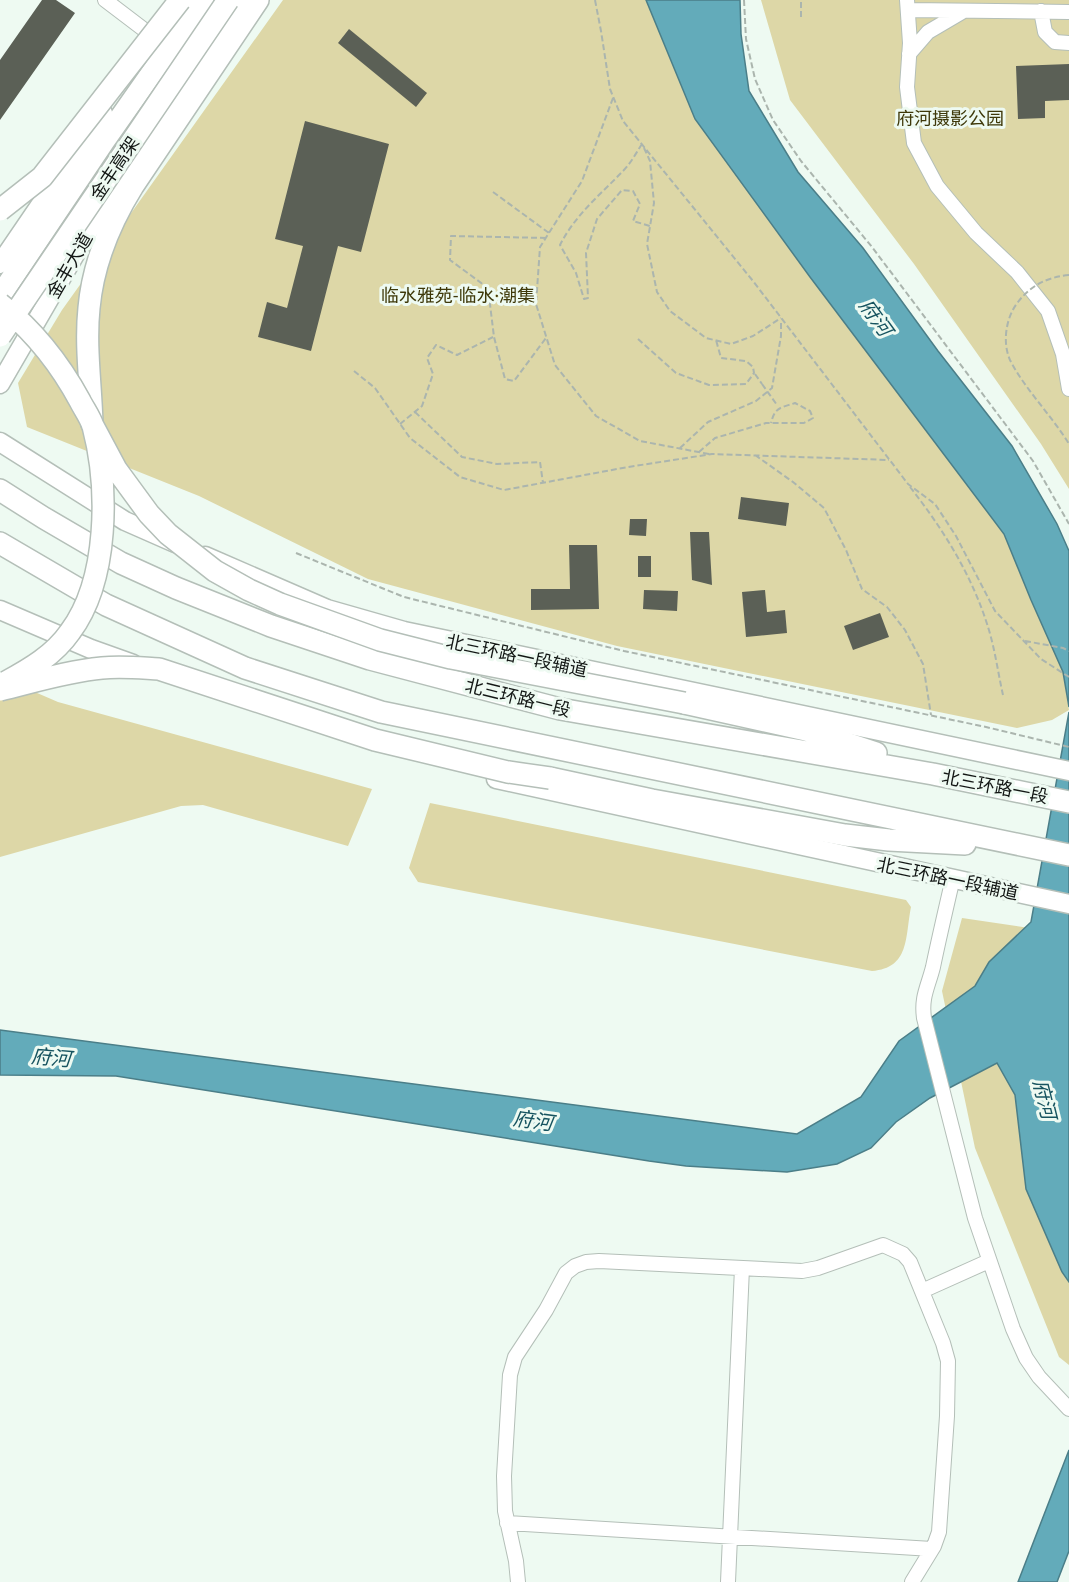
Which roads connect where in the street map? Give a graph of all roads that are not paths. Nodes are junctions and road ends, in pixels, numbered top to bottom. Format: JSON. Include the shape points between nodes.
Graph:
{"nodes":[{"id":1,"x":105,"y":0,"type":"edge"},
{"id":2,"x":180,"y":0,"type":"edge"},
{"id":3,"x":203,"y":0,"type":"edge"},
{"id":4,"x":228,"y":0,"type":"edge"},
{"id":5,"x":243,"y":0,"type":"edge"},
{"id":6,"x":258,"y":0,"type":"edge"},
{"id":7,"x":908,"y":5,"type":"edge"},
{"id":8,"x":964,"y":11,"type":"junction"},
{"id":9,"x":1041,"y":11,"type":"junction"},
{"id":10,"x":1069,"y":12,"type":"edge"},
{"id":11,"x":155,"y":38,"type":"junction"},
{"id":12,"x":1069,"y":43,"type":"edge"},
{"id":13,"x":909,"y":54,"type":"junction"},
{"id":14,"x":0,"y":210,"type":"edge"},
{"id":15,"x":0,"y":264,"type":"edge"},
{"id":16,"x":0,"y":296,"type":"edge"},
{"id":17,"x":0,"y":304,"type":"edge"},
{"id":18,"x":0,"y":336,"type":"edge"},
{"id":19,"x":0,"y":384,"type":"edge"},
{"id":20,"x":1069,"y":389,"type":"edge"},
{"id":21,"x":92,"y":424,"type":"junction"},
{"id":22,"x":0,"y":442,"type":"edge"},
{"id":23,"x":0,"y":490,"type":"edge"},
{"id":24,"x":0,"y":543,"type":"edge"},
{"id":25,"x":0,"y":610,"type":"edge"},
{"id":26,"x":0,"y":685,"type":"edge"},
{"id":27,"x":0,"y":690,"type":"edge"},
{"id":28,"x":1069,"y":771,"type":"edge"},
{"id":29,"x":933,"y":774,"type":"junction"},
{"id":30,"x":1069,"y":801,"type":"edge"},
{"id":31,"x":1037,"y":848,"type":"junction"},
{"id":32,"x":1069,"y":855,"type":"edge"},
{"id":33,"x":953,"y":878,"type":"junction"},
{"id":34,"x":1069,"y":904,"type":"edge"},
{"id":35,"x":989,"y":1261,"type":"junction"},
{"id":36,"x":742,"y":1268,"type":"junction"},
{"id":37,"x":922,"y":1291,"type":"junction"},
{"id":38,"x":1069,"y":1408,"type":"edge"},
{"id":39,"x":507,"y":1523,"type":"junction"},
{"id":40,"x":730,"y":1537,"type":"junction"},
{"id":41,"x":932,"y":1550,"type":"junction"},
{"id":42,"x":518,"y":1582,"type":"edge"},
{"id":43,"x":728,"y":1582,"type":"edge"},
{"id":44,"x":912,"y":1582,"type":"edge"}],
"edges":[{"from":1,"to":11,"type":"street"},
{"from":2,"to":11,"type":"main road"},
{"from":2,"to":14,"type":"highway","bridge":true,"via":[[48,170]]},
{"from":3,"to":16,"type":"highway","name":"金丰高架"},
{"from":4,"to":18,"type":"highway","name":"金丰高架","bridge":true},
{"from":5,"to":19,"type":"main road","name":"金丰大道","via":[[95,220]]},
{"from":6,"to":21,"type":"highway","via":[[144,167],[106,240],[88,310]]},
{"from":7,"to":8,"type":"street"},
{"from":7,"to":13,"type":"street"},
{"from":8,"to":9,"type":"street"},
{"from":8,"to":13,"type":"street","via":[[928,32]]},
{"from":9,"to":10,"type":"street"},
{"from":9,"to":12,"type":"street","via":[[1045,32],[1055,42]]},
{"from":11,"to":15,"type":"main road"},
{"from":13,"to":20,"type":"street","via":[[907,87],[914,143],[937,186],[1048,311],[1063,354]]},
{"from":17,"to":21,"type":"highway","bridge":true,"via":[[21,320],[57,363]]},
{"from":21,"to":26,"type":"highway","bridge":true,"via":[[101,476],[102,528],[99,560],[87,604],[69,634],[47,657]]},
{"from":21,"to":29,"type":"highway","bridge":true,"via":[[116,469],[168,534],[215,571],[280,604],[390,642],[451,658],[806,730]]},
{"from":22,"to":28,"type":"main road","name":"北三环路一段辅道","via":[[125,521],[327,609],[404,631]]},
{"from":23,"to":29,"type":"highway","name":"北三环路一段","via":[[121,563],[261,621],[370,659],[560,708]]},
{"from":24,"to":31,"type":"highway","via":[[106,605],[244,668],[381,712]]},
{"from":25,"to":33,"type":"main road","name":"北三环路一段辅道","via":[[91,649],[253,708],[399,755]]},
{"from":27,"to":31,"type":"highway","bridge":true,"via":[[103,668],[159,669],[375,740],[508,772],[845,835]]},
{"from":29,"to":30,"type":"highway","name":"北三环路一段"},
{"from":31,"to":32,"type":"highway"},
{"from":33,"to":34,"type":"main road","name":"北三环路一段辅道"},
{"from":33,"to":35,"type":"street","via":[[922,1004]]},
{"from":35,"to":37,"type":"street"},
{"from":35,"to":38,"type":"street","via":[[1026,1358]]},
{"from":36,"to":37,"type":"street","via":[[802,1271],[883,1245],[903,1254],[910,1262]]},
{"from":36,"to":39,"type":"street","via":[[599,1261],[585,1262],[566,1273],[515,1357],[510,1375],[504,1476]]},
{"from":36,"to":40,"type":"street"},
{"from":37,"to":41,"type":"street","via":[[943,1343],[948,1369],[939,1532]]},
{"from":39,"to":40,"type":"street"},
{"from":39,"to":42,"type":"street"},
{"from":40,"to":41,"type":"street"},
{"from":40,"to":43,"type":"street"},
{"from":41,"to":44,"type":"street"}]}
